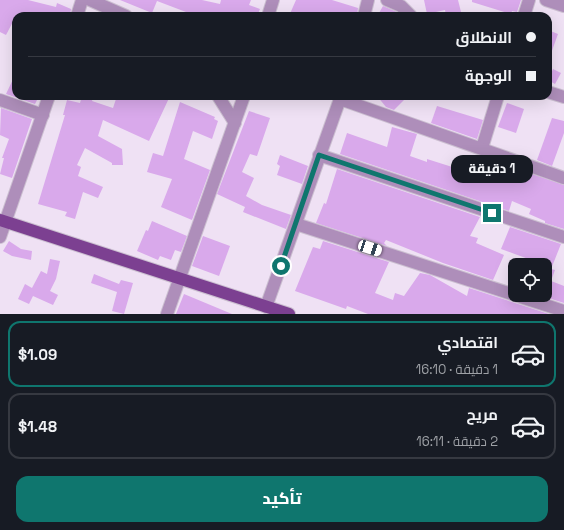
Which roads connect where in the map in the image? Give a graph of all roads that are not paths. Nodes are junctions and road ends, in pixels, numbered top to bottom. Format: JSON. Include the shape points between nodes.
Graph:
{"nodes":[{"id":1,"x":82,"y":0,"type":"edge"},
{"id":2,"x":90,"y":0,"type":"edge"},
{"id":3,"x":273,"y":0,"type":"edge"},
{"id":4,"x":368,"y":0,"type":"edge"},
{"id":5,"x":387,"y":0,"type":"edge"},
{"id":6,"x":529,"y":0,"type":"edge"},
{"id":7,"x":546,"y":0,"type":"edge"},
{"id":8,"x":564,"y":6,"type":"edge"},
{"id":9,"x":78,"y":12,"type":"edge"},
{"id":10,"x":117,"y":12,"type":"edge"},
{"id":11,"x":269,"y":12,"type":"edge"},
{"id":12,"x":365,"y":12,"type":"edge"},
{"id":13,"x":407,"y":12,"type":"edge"},
{"id":14,"x":525,"y":12,"type":"edge"},
{"id":15,"x":552,"y":93,"type":"edge"},
{"id":16,"x":564,"y":97,"type":"edge"},
{"id":17,"x":0,"y":100,"type":"edge"},
{"id":18,"x":48,"y":100,"type":"edge"},
{"id":19,"x":221,"y":100,"type":"edge"},
{"id":20,"x":243,"y":100,"type":"edge"},
{"id":21,"x":340,"y":100,"type":"edge"},
{"id":22,"x":347,"y":100,"type":"edge"},
{"id":23,"x":497,"y":100,"type":"edge"},
{"id":24,"x":43,"y":115,"type":"junction"},
{"id":25,"x":235,"y":123,"type":"junction"},
{"id":26,"x":482,"y":148,"type":"junction"},
{"id":27,"x":319,"y":155,"type":"junction"},
{"id":28,"x":564,"y":178,"type":"edge"},
{"id":29,"x":3,"y":221,"type":"edge"},
{"id":30,"x":296,"y":224,"type":"junction"},
{"id":31,"x":0,"y":237,"type":"edge"},
{"id":32,"x":564,"y":237,"type":"edge"},
{"id":33,"x":179,"y":279,"type":"junction"},
{"id":34,"x":266,"y":307,"type":"junction"},
{"id":35,"x":564,"y":311,"type":"edge"},
{"id":36,"x":167,"y":314,"type":"edge"},
{"id":37,"x":289,"y":314,"type":"edge"}],
"edges":[{"from":1,"to":9,"type":"street"},
{"from":2,"to":10,"type":"street"},
{"from":3,"to":11,"type":"street"},
{"from":4,"to":12,"type":"street"},
{"from":5,"to":13,"type":"street","via":[[401,6]]},
{"from":6,"to":14,"type":"street"},
{"from":7,"to":8,"type":"street"},
{"from":15,"to":16,"type":"street"},
{"from":17,"to":24,"type":"street"},
{"from":18,"to":24,"type":"street"},
{"from":19,"to":25,"type":"street"},
{"from":20,"to":25,"type":"street"},
{"from":21,"to":27,"type":"street"},
{"from":22,"to":26,"type":"street"},
{"from":23,"to":26,"type":"street"},
{"from":24,"to":29,"type":"street"},
{"from":25,"to":33,"type":"street"},
{"from":26,"to":28,"type":"street"},
{"from":27,"to":30,"type":"street"},
{"from":27,"to":32,"type":"street"},
{"from":29,"to":31,"type":"street"},
{"from":29,"to":33,"type":"main road"},
{"from":30,"to":34,"type":"street"},
{"from":30,"to":35,"type":"street"},
{"from":33,"to":34,"type":"main road"},
{"from":33,"to":36,"type":"street"},
{"from":34,"to":37,"type":"main road"}]}
